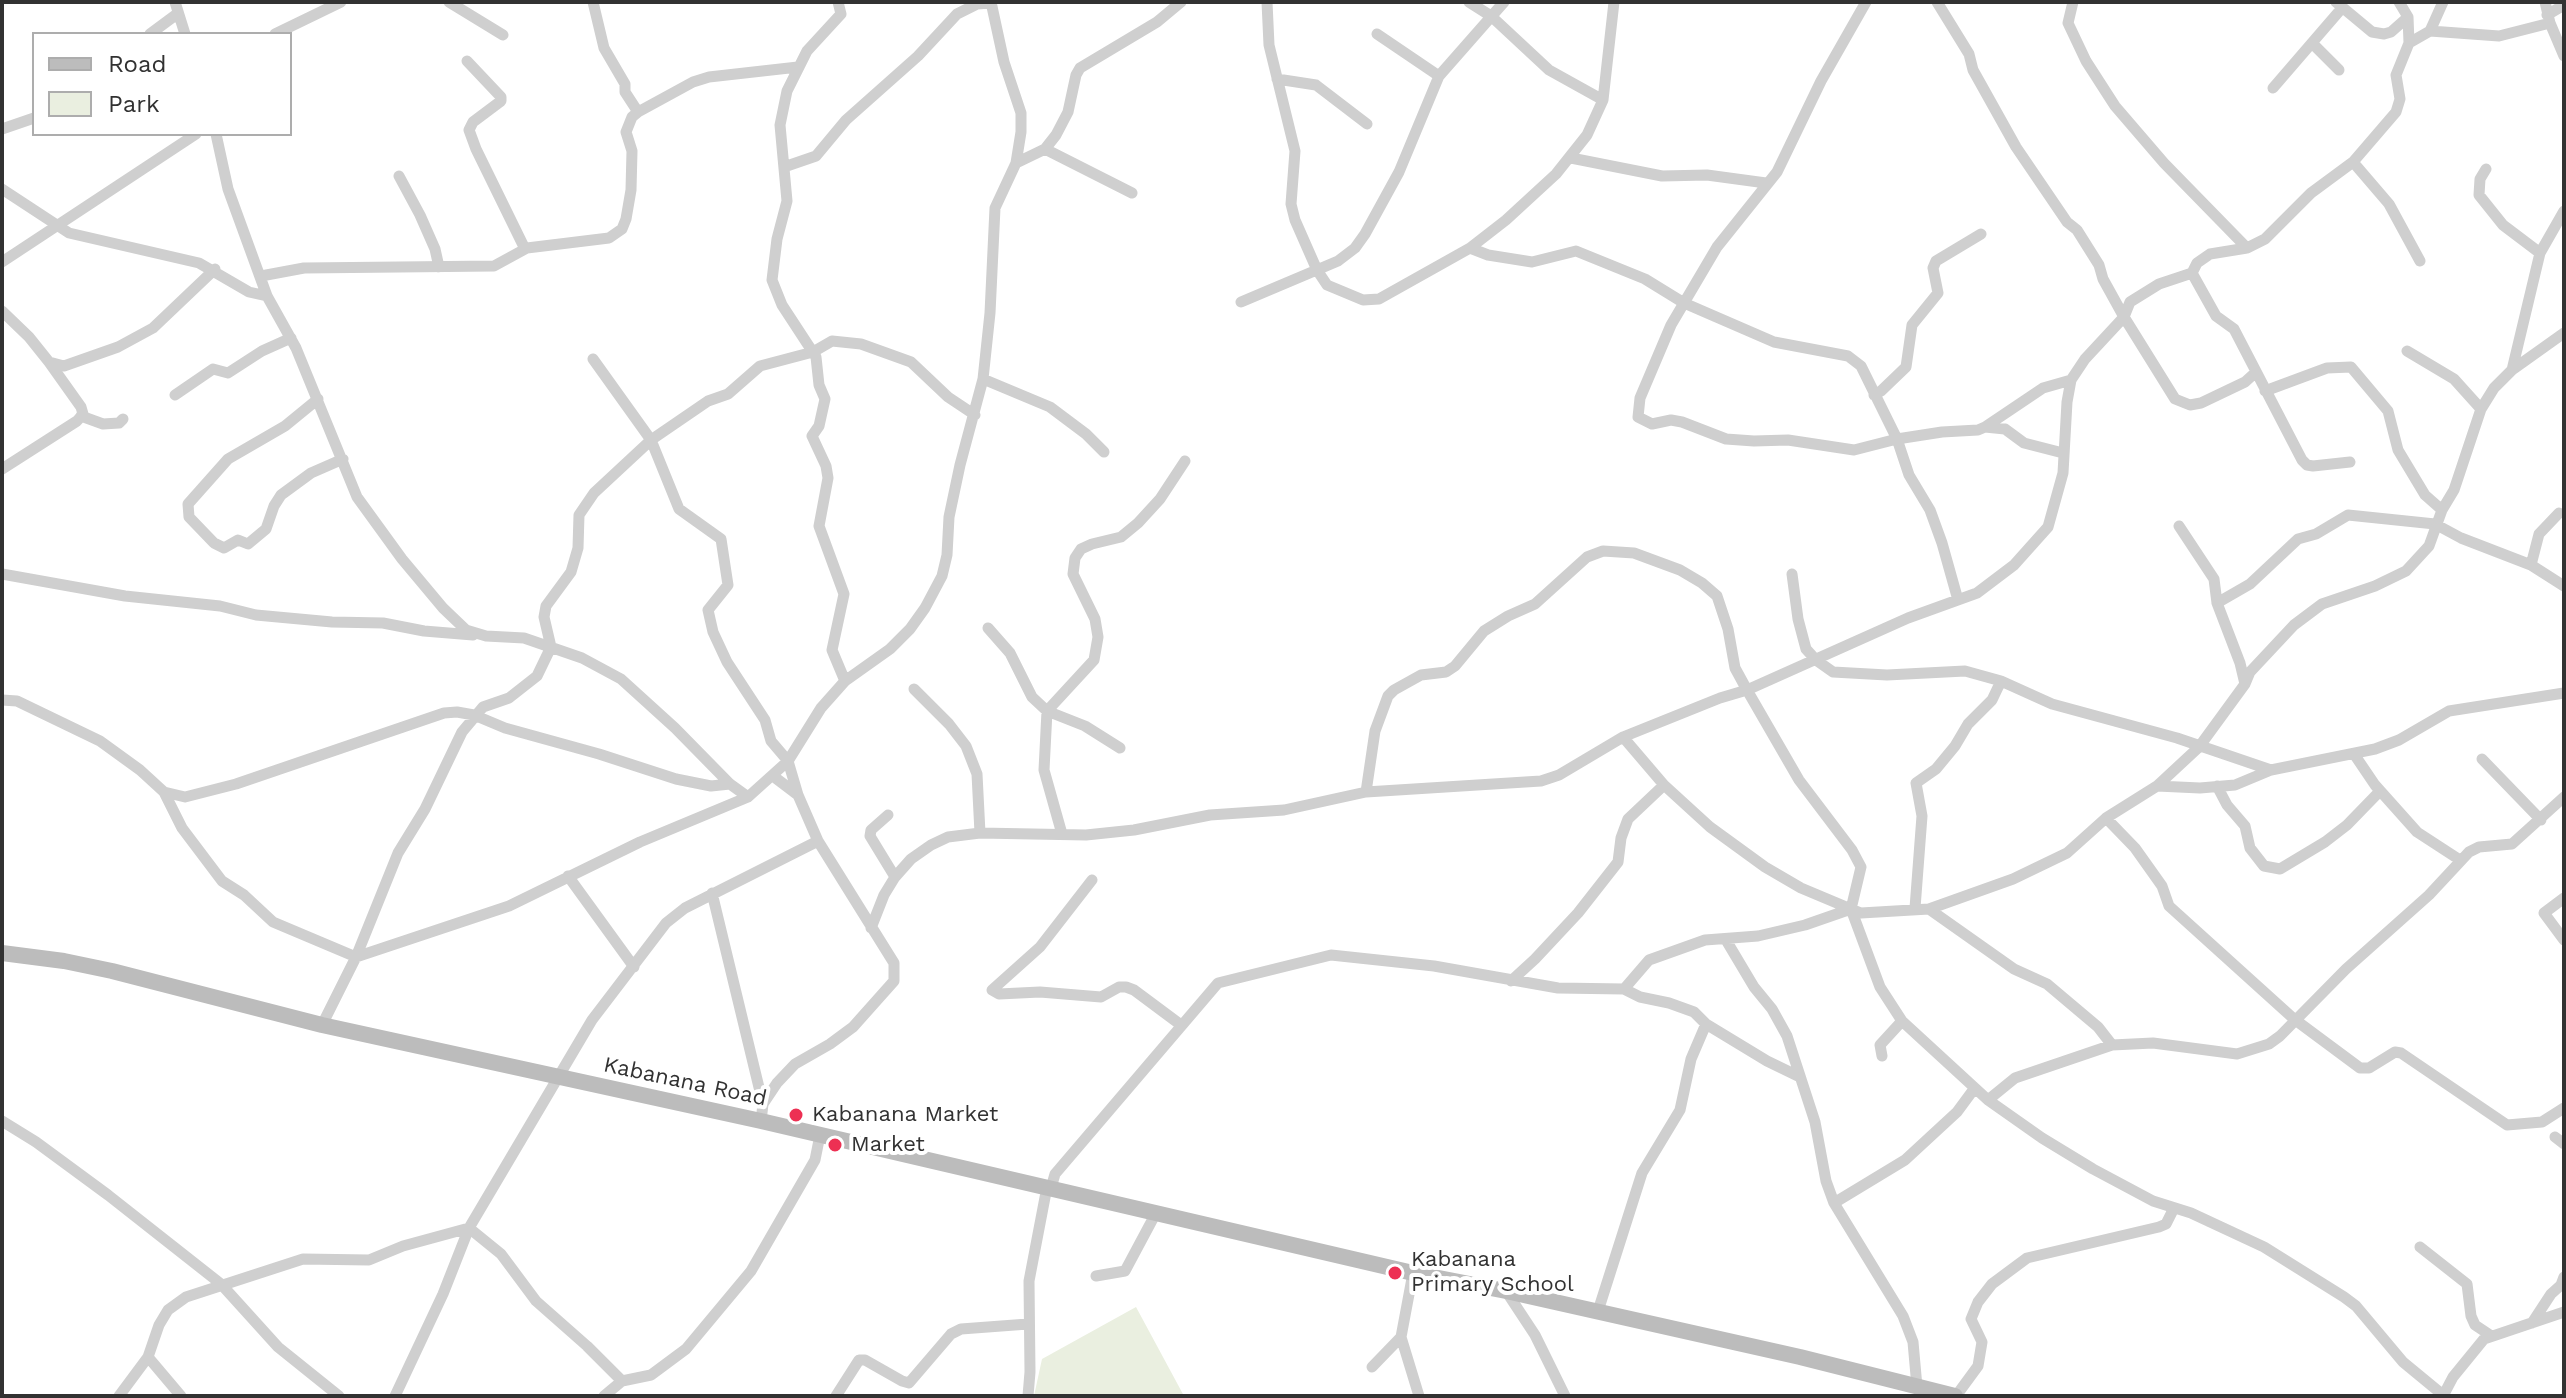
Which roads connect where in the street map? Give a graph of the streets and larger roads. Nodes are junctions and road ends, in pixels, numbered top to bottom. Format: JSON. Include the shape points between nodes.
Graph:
{"nodes":[{"id":1,"x":341,"y":2,"type":"edge"},
{"id":2,"x":449,"y":2,"type":"edge"},
{"id":3,"x":593,"y":2,"type":"edge"},
{"id":4,"x":838,"y":2,"type":"edge"},
{"id":5,"x":991,"y":2,"type":"edge"},
{"id":6,"x":1181,"y":2,"type":"edge"},
{"id":7,"x":1267,"y":2,"type":"edge"},
{"id":8,"x":1469,"y":2,"type":"edge"},
{"id":9,"x":1504,"y":2,"type":"edge"},
{"id":10,"x":1614,"y":2,"type":"edge"},
{"id":11,"x":1866,"y":2,"type":"edge"},
{"id":12,"x":1937,"y":2,"type":"edge"},
{"id":13,"x":2073,"y":2,"type":"edge"},
{"id":14,"x":2399,"y":2,"type":"edge"},
{"id":15,"x":2443,"y":2,"type":"edge"},
{"id":16,"x":2545,"y":2,"type":"edge"},
{"id":17,"x":176,"y":5,"type":"edge"},
{"id":18,"x":2339,"y":5,"type":"edge"},
{"id":19,"x":2564,"y":5,"type":"edge"},
{"id":20,"x":1491,"y":16,"type":"junction"},
{"id":21,"x":2408,"y":17,"type":"junction"},
{"id":22,"x":2548,"y":19,"type":"junction"},
{"id":23,"x":2430,"y":31,"type":"junction"},
{"id":24,"x":152,"y":32,"type":"edge"},
{"id":25,"x":184,"y":32,"type":"edge"},
{"id":26,"x":279,"y":32,"type":"edge"},
{"id":27,"x":1377,"y":34,"type":"dead end"},
{"id":28,"x":503,"y":35,"type":"dead end"},
{"id":29,"x":2312,"y":43,"type":"junction"},
{"id":30,"x":2409,"y":43,"type":"junction"},
{"id":31,"x":2564,"y":56,"type":"edge"},
{"id":32,"x":467,"y":61,"type":"dead end"},
{"id":33,"x":798,"y":67,"type":"junction"},
{"id":34,"x":2339,"y":70,"type":"dead end"},
{"id":35,"x":1439,"y":76,"type":"junction"},
{"id":36,"x":1277,"y":79,"type":"junction"},
{"id":37,"x":2273,"y":88,"type":"dead end"},
{"id":38,"x":1603,"y":100,"type":"junction"},
{"id":39,"x":638,"y":112,"type":"junction"},
{"id":40,"x":32,"y":119,"type":"edge"},
{"id":41,"x":1367,"y":124,"type":"dead end"},
{"id":42,"x":2,"y":129,"type":"edge"},
{"id":43,"x":193,"y":136,"type":"edge"},
{"id":44,"x":216,"y":136,"type":"edge"},
{"id":45,"x":1045,"y":149,"type":"junction"},
{"id":46,"x":1571,"y":158,"type":"junction"},
{"id":47,"x":2353,"y":162,"type":"junction"},
{"id":48,"x":1016,"y":163,"type":"junction"},
{"id":49,"x":784,"y":167,"type":"junction"},
{"id":50,"x":2486,"y":169,"type":"dead end"},
{"id":51,"x":399,"y":176,"type":"dead end"},
{"id":52,"x":1766,"y":183,"type":"junction"},
{"id":53,"x":2,"y":189,"type":"edge"},
{"id":54,"x":1132,"y":193,"type":"dead end"},
{"id":55,"x":2564,"y":211,"type":"edge"},
{"id":56,"x":58,"y":225,"type":"junction"},
{"id":57,"x":1981,"y":234,"type":"dead end"},
{"id":58,"x":1470,"y":248,"type":"junction"},
{"id":59,"x":2247,"y":248,"type":"junction"},
{"id":60,"x":525,"y":249,"type":"junction"},
{"id":61,"x":2540,"y":253,"type":"junction"},
{"id":62,"x":2420,"y":261,"type":"dead end"},
{"id":63,"x":2,"y":262,"type":"edge"},
{"id":64,"x":439,"y":267,"type":"junction"},
{"id":65,"x":215,"y":269,"type":"junction"},
{"id":66,"x":1317,"y":270,"type":"junction"},
{"id":67,"x":2192,"y":273,"type":"junction"},
{"id":68,"x":261,"y":276,"type":"junction"},
{"id":69,"x":267,"y":296,"type":"junction"},
{"id":70,"x":1241,"y":302,"type":"dead end"},
{"id":71,"x":1684,"y":303,"type":"junction"},
{"id":72,"x":2,"y":311,"type":"edge"},
{"id":73,"x":2124,"y":317,"type":"junction"},
{"id":74,"x":2564,"y":333,"type":"edge"},
{"id":75,"x":291,"y":338,"type":"junction"},
{"id":76,"x":2407,"y":351,"type":"dead end"},
{"id":77,"x":813,"y":352,"type":"junction"},
{"id":78,"x":593,"y":359,"type":"dead end"},
{"id":79,"x":49,"y":362,"type":"junction"},
{"id":80,"x":2512,"y":370,"type":"junction"},
{"id":81,"x":2256,"y":372,"type":"junction"},
{"id":82,"x":983,"y":379,"type":"junction"},
{"id":83,"x":2071,"y":380,"type":"junction"},
{"id":84,"x":2265,"y":391,"type":"junction"},
{"id":85,"x":175,"y":395,"type":"dead end"},
{"id":86,"x":1874,"y":395,"type":"junction"},
{"id":87,"x":318,"y":399,"type":"junction"},
{"id":88,"x":2481,"y":409,"type":"junction"},
{"id":89,"x":975,"y":415,"type":"junction"},
{"id":90,"x":81,"y":416,"type":"junction"},
{"id":91,"x":123,"y":419,"type":"dead end"},
{"id":92,"x":1985,"y":427,"type":"junction"},
{"id":93,"x":1897,"y":439,"type":"junction"},
{"id":94,"x":651,"y":440,"type":"junction"},
{"id":95,"x":1104,"y":452,"type":"dead end"},
{"id":96,"x":2063,"y":453,"type":"junction"},
{"id":97,"x":343,"y":459,"type":"junction"},
{"id":98,"x":1185,"y":461,"type":"dead end"},
{"id":99,"x":2350,"y":462,"type":"dead end"},
{"id":100,"x":2,"y":469,"type":"edge"},
{"id":101,"x":2442,"y":510,"type":"junction"},
{"id":102,"x":2559,"y":513,"type":"dead end"},
{"id":103,"x":2435,"y":524,"type":"junction"},
{"id":104,"x":2179,"y":526,"type":"dead end"},
{"id":105,"x":2531,"y":565,"type":"junction"},
{"id":106,"x":2,"y":574,"type":"edge"},
{"id":107,"x":1792,"y":574,"type":"dead end"},
{"id":108,"x":2564,"y":586,"type":"edge"},
{"id":109,"x":1958,"y":600,"type":"junction"},
{"id":110,"x":2217,"y":603,"type":"junction"},
{"id":111,"x":988,"y":628,"type":"dead end"},
{"id":112,"x":486,"y":636,"type":"junction"},
{"id":113,"x":551,"y":647,"type":"junction"},
{"id":114,"x":1816,"y":660,"type":"junction"},
{"id":115,"x":845,"y":681,"type":"junction"},
{"id":116,"x":2001,"y":681,"type":"junction"},
{"id":117,"x":2245,"y":684,"type":"junction"},
{"id":118,"x":914,"y":689,"type":"dead end"},
{"id":119,"x":1747,"y":690,"type":"junction"},
{"id":120,"x":2564,"y":693,"type":"edge"},
{"id":121,"x":2,"y":700,"type":"edge"},
{"id":122,"x":1047,"y":711,"type":"junction"},
{"id":123,"x":474,"y":715,"type":"junction"},
{"id":124,"x":1623,"y":737,"type":"junction"},
{"id":125,"x":2199,"y":747,"type":"junction"},
{"id":126,"x":1120,"y":748,"type":"dead end"},
{"id":127,"x":2354,"y":754,"type":"junction"},
{"id":128,"x":2482,"y":759,"type":"dead end"},
{"id":129,"x":788,"y":761,"type":"junction"},
{"id":130,"x":2271,"y":770,"type":"junction"},
{"id":131,"x":773,"y":776,"type":"junction"},
{"id":132,"x":730,"y":784,"type":"junction"},
{"id":133,"x":1664,"y":785,"type":"junction"},
{"id":134,"x":2157,"y":786,"type":"junction"},
{"id":135,"x":2217,"y":786,"type":"junction"},
{"id":136,"x":2380,"y":791,"type":"junction"},
{"id":137,"x":164,"y":792,"type":"junction"},
{"id":138,"x":1366,"y":792,"type":"junction"},
{"id":139,"x":798,"y":795,"type":"junction"},
{"id":140,"x":748,"y":797,"type":"junction"},
{"id":141,"x":2564,"y":797,"type":"edge"},
{"id":142,"x":888,"y":815,"type":"dead end"},
{"id":143,"x":2106,"y":818,"type":"junction"},
{"id":144,"x":2541,"y":820,"type":"junction"},
{"id":145,"x":980,"y":833,"type":"junction"},
{"id":146,"x":1062,"y":834,"type":"junction"},
{"id":147,"x":818,"y":841,"type":"junction"},
{"id":148,"x":2460,"y":860,"type":"junction"},
{"id":149,"x":568,"y":876,"type":"junction"},
{"id":150,"x":895,"y":877,"type":"junction"},
{"id":151,"x":1092,"y":880,"type":"dead end"},
{"id":152,"x":712,"y":893,"type":"junction"},
{"id":153,"x":2564,"y":898,"type":"edge"},
{"id":154,"x":1915,"y":908,"type":"junction"},
{"id":155,"x":1851,"y":909,"type":"junction"},
{"id":156,"x":1929,"y":909,"type":"junction"},
{"id":157,"x":871,"y":928,"type":"junction"},
{"id":158,"x":1726,"y":940,"type":"junction"},
{"id":159,"x":2564,"y":940,"type":"edge"},
{"id":160,"x":2,"y":953,"type":"edge"},
{"id":161,"x":356,"y":957,"type":"junction"},
{"id":162,"x":634,"y":967,"type":"junction"},
{"id":163,"x":1511,"y":981,"type":"junction"},
{"id":164,"x":1624,"y":989,"type":"junction"},
{"id":165,"x":2294,"y":1019,"type":"junction"},
{"id":166,"x":1902,"y":1021,"type":"junction"},
{"id":167,"x":1706,"y":1024,"type":"junction"},
{"id":168,"x":322,"y":1025,"type":"junction"},
{"id":169,"x":1181,"y":1025,"type":"junction"},
{"id":170,"x":2112,"y":1045,"type":"junction"},
{"id":171,"x":1882,"y":1056,"type":"dead end"},
{"id":172,"x":559,"y":1077,"type":"junction"},
{"id":173,"x":1800,"y":1077,"type":"junction"},
{"id":174,"x":1974,"y":1089,"type":"junction"},
{"id":175,"x":1988,"y":1100,"type":"junction"},
{"id":176,"x":763,"y":1104,"type":"junction"},
{"id":177,"x":2564,"y":1108,"type":"edge"},
{"id":178,"x":2,"y":1121,"type":"edge"},
{"id":179,"x":761,"y":1121,"type":"junction"},
{"id":180,"x":820,"y":1135,"type":"junction"},
{"id":181,"x":1049,"y":1188,"type":"junction"},
{"id":182,"x":1834,"y":1203,"type":"junction"},
{"id":183,"x":2174,"y":1208,"type":"junction"},
{"id":184,"x":1156,"y":1213,"type":"junction"},
{"id":185,"x":469,"y":1228,"type":"junction"},
{"id":186,"x":2420,"y":1247,"type":"dead end"},
{"id":187,"x":1413,"y":1273,"type":"junction"},
{"id":188,"x":1096,"y":1276,"type":"dead end"},
{"id":189,"x":2564,"y":1277,"type":"edge"},
{"id":190,"x":221,"y":1284,"type":"junction"},
{"id":191,"x":1506,"y":1291,"type":"junction"},
{"id":192,"x":1598,"y":1311,"type":"junction"},
{"id":193,"x":2564,"y":1312,"type":"edge"},
{"id":194,"x":2532,"y":1323,"type":"junction"},
{"id":195,"x":1028,"y":1324,"type":"junction"},
{"id":196,"x":2490,"y":1335,"type":"junction"},
{"id":197,"x":1401,"y":1337,"type":"junction"},
{"id":198,"x":148,"y":1357,"type":"junction"},
{"id":199,"x":1372,"y":1367,"type":"dead end"},
{"id":200,"x":622,"y":1381,"type":"junction"},
{"id":201,"x":1921,"y":1391,"type":"edge"},
{"id":202,"x":119,"y":1396,"type":"edge"},
{"id":203,"x":181,"y":1396,"type":"edge"},
{"id":204,"x":339,"y":1396,"type":"edge"},
{"id":205,"x":395,"y":1396,"type":"edge"},
{"id":206,"x":604,"y":1396,"type":"edge"},
{"id":207,"x":836,"y":1396,"type":"edge"},
{"id":208,"x":1028,"y":1396,"type":"edge"},
{"id":209,"x":1419,"y":1396,"type":"edge"},
{"id":210,"x":1565,"y":1396,"type":"edge"},
{"id":211,"x":1955,"y":1396,"type":"edge"},
{"id":212,"x":2443,"y":1396,"type":"edge"}],
"edges":[{"from":1,"to":26,"type":"street"},
{"from":2,"to":28,"type":"street"},
{"from":3,"to":39,"type":"street","via":[[604,48]]},
{"from":4,"to":33,"type":"street","via":[[841,14]]},
{"from":5,"to":48,"type":"street","via":[[1021,113]]},
{"from":5,"to":49,"type":"street","via":[[957,14],[846,120],[816,156]]},
{"from":6,"to":45,"type":"street","via":[[1080,68],[1068,112]]},
{"from":7,"to":36,"type":"street"},
{"from":8,"to":20,"type":"street"},
{"from":9,"to":20,"type":"street"},
{"from":10,"to":38,"type":"street"},
{"from":11,"to":52,"type":"street","via":[[1777,172]]},
{"from":12,"to":73,"type":"street","via":[[2016,147],[2077,230]]},
{"from":13,"to":59,"type":"street","via":[[2068,23],[2115,106]]},
{"from":14,"to":21,"type":"street"},
{"from":15,"to":23,"type":"street"},
{"from":16,"to":22,"type":"street"},
{"from":17,"to":24,"type":"street"},
{"from":17,"to":25,"type":"street"},
{"from":18,"to":21,"type":"street","via":[[2372,32],[2395,30]]},
{"from":18,"to":29,"type":"street"},
{"from":19,"to":22,"type":"street"},
{"from":20,"to":35,"type":"street"},
{"from":20,"to":38,"type":"street","via":[[1549,70]]},
{"from":21,"to":30,"type":"street"},
{"from":22,"to":23,"type":"street","via":[[2499,36]]},
{"from":22,"to":31,"type":"street"},
{"from":23,"to":30,"type":"street"},
{"from":27,"to":35,"type":"street"},
{"from":29,"to":34,"type":"street"},
{"from":29,"to":37,"type":"street"},
{"from":30,"to":47,"type":"street","via":[[2396,75],[2396,112]]},
{"from":32,"to":60,"type":"street","via":[[501,97],[469,130]]},
{"from":33,"to":39,"type":"street","via":[[709,77]]},
{"from":33,"to":49,"type":"street","via":[[780,125]]},
{"from":35,"to":66,"type":"street","via":[[1399,172],[1365,234],[1338,261]]},
{"from":36,"to":41,"type":"street","via":[[1316,85]]},
{"from":36,"to":66,"type":"street","via":[[1295,151],[1291,204]]},
{"from":38,"to":46,"type":"street"},
{"from":39,"to":60,"type":"street","via":[[626,132],[632,151],[631,190],[622,229],[609,238]]},
{"from":40,"to":42,"type":"street"},
{"from":43,"to":56,"type":"street"},
{"from":44,"to":68,"type":"street","via":[[228,189]]},
{"from":45,"to":48,"type":"street"},
{"from":45,"to":54,"type":"street"},
{"from":46,"to":52,"type":"street","via":[[1662,176],[1707,175]]},
{"from":46,"to":58,"type":"street"},
{"from":47,"to":59,"type":"street","via":[[2311,193],[2265,239]]},
{"from":47,"to":62,"type":"street","via":[[2389,204]]},
{"from":48,"to":82,"type":"street","via":[[995,208]]},
{"from":49,"to":77,"type":"street","via":[[787,201],[772,280]]},
{"from":50,"to":61,"type":"street","via":[[2479,195],[2503,225]]},
{"from":51,"to":64,"type":"street"},
{"from":52,"to":71,"type":"street","via":[[1717,247]]},
{"from":53,"to":56,"type":"street"},
{"from":55,"to":61,"type":"street"},
{"from":56,"to":63,"type":"street"},
{"from":56,"to":65,"type":"street","via":[[82,237]]},
{"from":57,"to":86,"type":"street","via":[[1936,261],[1938,293],[1912,325],[1906,367]]},
{"from":58,"to":66,"type":"street","via":[[1379,299],[1341,292],[1327,285]]},
{"from":58,"to":71,"type":"street","via":[[1532,262],[1576,251],[1645,279]]},
{"from":59,"to":67,"type":"street","via":[[2210,254]]},
{"from":60,"to":64,"type":"street","via":[[494,266]]},
{"from":61,"to":80,"type":"street"},
{"from":64,"to":68,"type":"street","via":[[304,268]]},
{"from":65,"to":69,"type":"street","via":[[249,292]]},
{"from":65,"to":79,"type":"street","via":[[153,328],[64,366]]},
{"from":66,"to":70,"type":"street"},
{"from":67,"to":73,"type":"street","via":[[2159,284],[2130,302]]},
{"from":67,"to":81,"type":"street","via":[[2216,316],[2234,329]]},
{"from":68,"to":69,"type":"street"},
{"from":69,"to":75,"type":"street"},
{"from":71,"to":86,"type":"street","via":[[1774,342],[1848,356],[1861,366]]},
{"from":71,"to":93,"type":"street","via":[[1640,398],[1641,421],[1682,422],[1726,439],[1788,440],[1854,450]]},
{"from":72,"to":79,"type":"street"},
{"from":73,"to":81,"type":"street","via":[[2169,391],[2182,403],[2201,403]]},
{"from":73,"to":83,"type":"street"},
{"from":74,"to":80,"type":"street"},
{"from":75,"to":85,"type":"street","via":[[228,373],[213,369]]},
{"from":75,"to":87,"type":"street"},
{"from":76,"to":88,"type":"street","via":[[2454,379]]},
{"from":77,"to":89,"type":"street","via":[[832,341],[892,354],[911,362]]},
{"from":77,"to":94,"type":"street","via":[[760,366],[728,394],[708,401]]},
{"from":77,"to":115,"type":"street","via":[[825,399],[812,436],[828,478],[819,526],[844,594],[832,650]]},
{"from":78,"to":94,"type":"street"},
{"from":79,"to":90,"type":"street","via":[[81,407]]},
{"from":80,"to":88,"type":"street"},
{"from":81,"to":84,"type":"street"},
{"from":82,"to":89,"type":"street"},
{"from":82,"to":95,"type":"street","via":[[1050,407]]},
{"from":83,"to":92,"type":"street","via":[[2043,388]]},
{"from":83,"to":96,"type":"street"},
{"from":84,"to":99,"type":"street","via":[[2307,465]]},
{"from":84,"to":101,"type":"street","via":[[2327,368],[2351,367],[2388,411],[2398,450],[2425,495]]},
{"from":86,"to":93,"type":"street"},
{"from":87,"to":97,"type":"street"},
{"from":87,"to":97,"type":"street","via":[[285,426],[228,459],[188,504],[189,517],[224,548],[238,540],[248,544],[266,529],[281,495]]},
{"from":88,"to":101,"type":"street"},
{"from":89,"to":115,"type":"street","via":[[960,465],[942,576],[910,629]]},
{"from":90,"to":91,"type":"street","via":[[103,424]]},
{"from":90,"to":100,"type":"street"},
{"from":92,"to":93,"type":"street"},
{"from":92,"to":96,"type":"street","via":[[2005,429],[2024,443]]},
{"from":93,"to":109,"type":"street","via":[[1909,475],[1930,510]]},
{"from":94,"to":113,"type":"street","via":[[594,493],[579,515],[571,572],[546,606]]},
{"from":94,"to":129,"type":"street","via":[[679,509],[721,539],[728,585],[708,610],[713,632],[765,720],[771,741]]},
{"from":96,"to":109,"type":"street","via":[[2048,527],[1992,583]]},
{"from":97,"to":112,"type":"street","via":[[357,497],[402,559],[466,630]]},
{"from":98,"to":122,"type":"street","via":[[1138,523],[1121,537],[1081,549],[1075,558],[1073,574],[1095,619],[1094,660]]},
{"from":101,"to":103,"type":"street"},
{"from":102,"to":105,"type":"street","via":[[2539,534]]},
{"from":103,"to":105,"type":"street"},
{"from":103,"to":110,"type":"street","via":[[2348,515],[2298,539],[2250,584]]},
{"from":103,"to":117,"type":"street","via":[[2429,546],[2416,564],[2375,586],[2322,604],[2281,637]]},
{"from":104,"to":110,"type":"street","via":[[2214,579]]},
{"from":105,"to":108,"type":"street"},
{"from":106,"to":112,"type":"street","via":[[256,615]]},
{"from":107,"to":114,"type":"street","via":[[1806,649]]},
{"from":109,"to":114,"type":"street"},
{"from":110,"to":117,"type":"street"},
{"from":111,"to":122,"type":"street","via":[[1010,653],[1032,697]]},
{"from":112,"to":113,"type":"street","via":[[524,638]]},
{"from":113,"to":123,"type":"street","via":[[532,682]]},
{"from":113,"to":132,"type":"street","via":[[621,679]]},
{"from":114,"to":116,"type":"street","via":[[1833,672],[1851,675],[1958,670]]},
{"from":114,"to":119,"type":"street"},
{"from":115,"to":129,"type":"street"},
{"from":116,"to":125,"type":"street","via":[[2052,704]]},
{"from":116,"to":154,"type":"street","via":[[1992,700],[1936,769],[1916,783],[1922,816]]},
{"from":117,"to":125,"type":"street"},
{"from":118,"to":145,"type":"street","via":[[966,746],[977,774]]},
{"from":119,"to":124,"type":"street"},
{"from":119,"to":138,"type":"street","via":[[1735,668],[1717,596],[1656,559],[1603,551],[1587,557],[1535,604],[1484,631],[1455,666],[1421,675],[1388,696],[1375,731]]},
{"from":119,"to":155,"type":"street","via":[[1799,780],[1857,858],[1861,867]]},
{"from":120,"to":127,"type":"street","via":[[2449,711],[2399,740]]},
{"from":121,"to":137,"type":"street","via":[[17,701],[100,741]]},
{"from":122,"to":126,"type":"street"},
{"from":122,"to":146,"type":"street","via":[[1044,770]]},
{"from":123,"to":132,"type":"street","via":[[676,779]]},
{"from":123,"to":137,"type":"street","via":[[444,713],[185,797]]},
{"from":123,"to":161,"type":"street","via":[[398,853]]},
{"from":124,"to":133,"type":"street"},
{"from":124,"to":138,"type":"street","via":[[1541,781]]},
{"from":125,"to":130,"type":"street"},
{"from":125,"to":134,"type":"street"},
{"from":127,"to":130,"type":"street"},
{"from":127,"to":136,"type":"street"},
{"from":128,"to":144,"type":"street"},
{"from":129,"to":131,"type":"street"},
{"from":129,"to":139,"type":"street"},
{"from":130,"to":135,"type":"street","via":[[2235,785]]},
{"from":131,"to":139,"type":"street"},
{"from":131,"to":140,"type":"street"},
{"from":132,"to":140,"type":"street"},
{"from":133,"to":155,"type":"street","via":[[1765,867]]},
{"from":133,"to":163,"type":"street","via":[[1628,819],[1618,862],[1578,913]]},
{"from":134,"to":135,"type":"street"},
{"from":134,"to":143,"type":"street"},
{"from":135,"to":136,"type":"street","via":[[2245,826],[2250,848],[2264,866],[2280,869],[2347,825]]},
{"from":136,"to":148,"type":"street","via":[[2417,832]]},
{"from":137,"to":161,"type":"street","via":[[182,828],[222,881],[273,922]]},
{"from":138,"to":146,"type":"street","via":[[1284,810]]},
{"from":139,"to":147,"type":"street"},
{"from":140,"to":149,"type":"street"},
{"from":141,"to":144,"type":"street"},
{"from":142,"to":150,"type":"street","via":[[870,836]]},
{"from":143,"to":156,"type":"street","via":[[2067,853]]},
{"from":143,"to":165,"type":"street","via":[[2135,848],[2162,886],[2169,906]]},
{"from":144,"to":148,"type":"street","via":[[2512,844],[2479,847]]},
{"from":145,"to":146,"type":"street"},
{"from":145,"to":150,"type":"street","via":[[931,845]]},
{"from":147,"to":152,"type":"street"},
{"from":147,"to":157,"type":"street"},
{"from":148,"to":165,"type":"street"},
{"from":149,"to":161,"type":"street","via":[[509,906]]},
{"from":149,"to":162,"type":"street"},
{"from":150,"to":157,"type":"street"},
{"from":151,"to":169,"type":"street","via":[[1040,947],[992,990],[1101,997],[1126,987]]},
{"from":152,"to":162,"type":"street","via":[[666,923]]},
{"from":152,"to":176,"type":"street"},
{"from":153,"to":159,"type":"street","via":[[2544,913]]},
{"from":154,"to":155,"type":"street","via":[[1861,913]]},
{"from":154,"to":156,"type":"street"},
{"from":155,"to":158,"type":"street","via":[[1805,925]]},
{"from":155,"to":166,"type":"street","via":[[1880,987]]},
{"from":156,"to":170,"type":"street","via":[[2014,969],[2047,984]]},
{"from":157,"to":176,"type":"street","via":[[894,963],[894,981],[853,1027],[795,1064]]},
{"from":158,"to":164,"type":"street","via":[[1705,940],[1649,960]]},
{"from":158,"to":173,"type":"street","via":[[1781,1024]]},
{"from":160,"to":168,"type":"street","name":"Kabanana Road","via":[[112,971]]},
{"from":161,"to":168,"type":"street"},
{"from":162,"to":172,"type":"street","via":[[592,1020]]},
{"from":163,"to":164,"type":"street"},
{"from":163,"to":169,"type":"street","via":[[1331,955],[1218,983]]},
{"from":164,"to":167,"type":"street","via":[[1694,1012]]},
{"from":165,"to":170,"type":"street","via":[[2275,1041],[2237,1054],[2153,1043]]},
{"from":165,"to":177,"type":"street","via":[[2365,1070],[2401,1053],[2502,1124],[2542,1122]]},
{"from":166,"to":171,"type":"street","via":[[1880,1045]]},
{"from":166,"to":174,"type":"street"},
{"from":167,"to":173,"type":"street"},
{"from":167,"to":192,"type":"street","via":[[1691,1059],[1680,1110],[1642,1173]]},
{"from":168,"to":172,"type":"street","name":"Kabanana Road"},
{"from":169,"to":181,"type":"street","via":[[1055,1174]]},
{"from":170,"to":175,"type":"street","via":[[2015,1078]]},
{"from":172,"to":179,"type":"street","name":"Kabanana Road"},
{"from":172,"to":185,"type":"street"},
{"from":173,"to":182,"type":"street"},
{"from":174,"to":175,"type":"street"},
{"from":174,"to":182,"type":"street","via":[[1910,1156]]},
{"from":175,"to":183,"type":"street","via":[[2093,1169]]},
{"from":176,"to":179,"type":"street"},
{"from":178,"to":190,"type":"street"},
{"from":179,"to":180,"type":"street","name":"Kabanana Road"},
{"from":180,"to":181,"type":"street","name":"Kabanana Road"},
{"from":180,"to":200,"type":"street","via":[[815,1160],[751,1271],[686,1349],[651,1375]]},
{"from":181,"to":184,"type":"street","name":"Kabanana Road"},
{"from":181,"to":195,"type":"street","via":[[1029,1281]]},
{"from":182,"to":201,"type":"street","via":[[1903,1316]]},
{"from":183,"to":211,"type":"street","via":[[2159,1227],[2027,1258],[1992,1284],[1971,1319],[1982,1342],[1978,1366]]},
{"from":183,"to":212,"type":"street","via":[[2264,1247],[2344,1297],[2403,1362]]},
{"from":184,"to":187,"type":"street","name":"Kabanana Road"},
{"from":184,"to":188,"type":"street","via":[[1129,1267]]},
{"from":185,"to":190,"type":"street","via":[[369,1260],[303,1259]]},
{"from":185,"to":200,"type":"street","via":[[501,1254],[536,1301]]},
{"from":185,"to":205,"type":"street"},
{"from":186,"to":196,"type":"street","via":[[2467,1284],[2475,1325]]},
{"from":187,"to":191,"type":"street","name":"Kabanana Road"},
{"from":187,"to":197,"type":"street"},
{"from":189,"to":194,"type":"street"},
{"from":190,"to":198,"type":"street","via":[[168,1310]]},
{"from":190,"to":204,"type":"street","via":[[278,1347]]},
{"from":191,"to":192,"type":"street","name":"Kabanana Road"},
{"from":191,"to":210,"type":"street"},
{"from":192,"to":201,"type":"street","name":"Kabanana Road"},
{"from":193,"to":194,"type":"street"},
{"from":194,"to":196,"type":"street"},
{"from":195,"to":207,"type":"street","via":[[961,1329],[909,1383],[861,1359]]},
{"from":195,"to":208,"type":"street"},
{"from":196,"to":212,"type":"street","via":[[2471,1353]]},
{"from":197,"to":199,"type":"street"},
{"from":197,"to":209,"type":"street"},
{"from":198,"to":202,"type":"street"},
{"from":198,"to":203,"type":"street"},
{"from":200,"to":206,"type":"street"},
{"from":201,"to":211,"type":"street","name":"Kabanana Road"}]}
